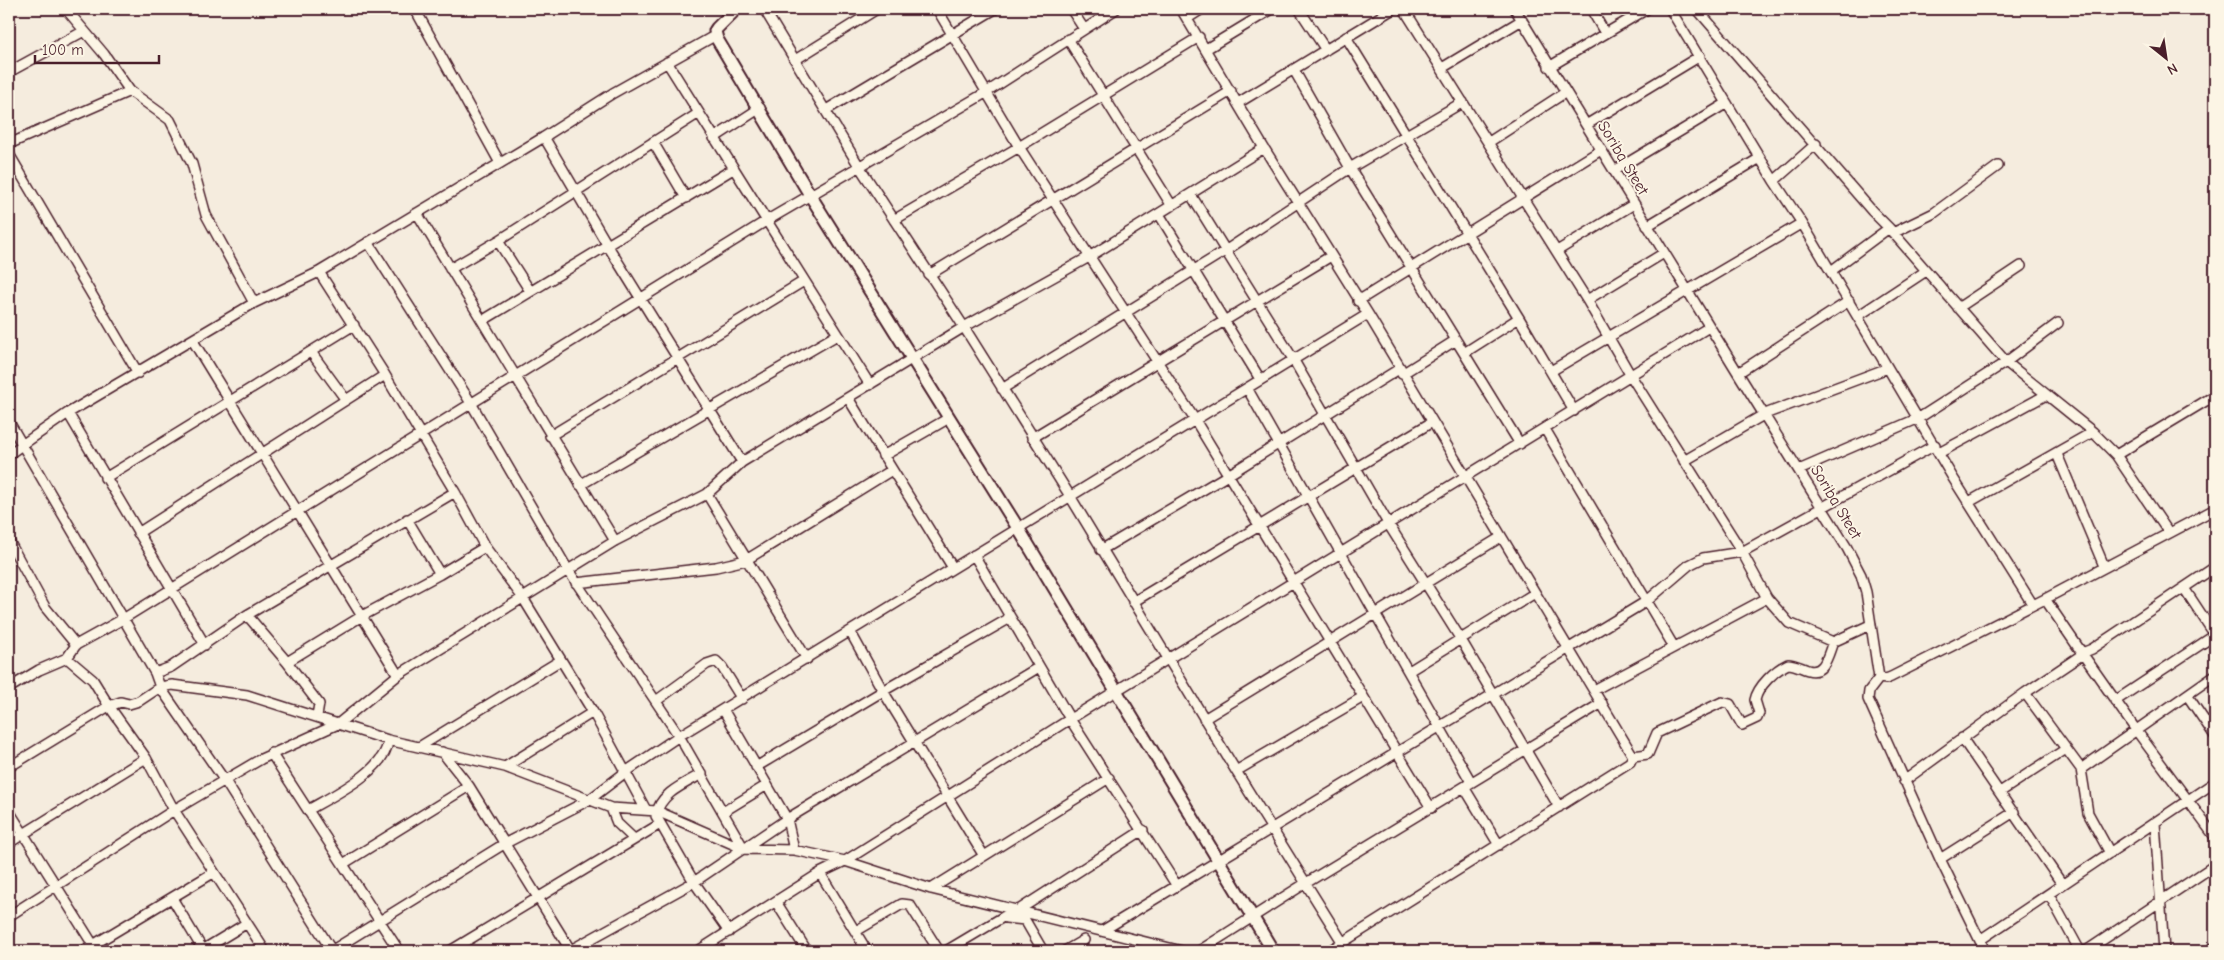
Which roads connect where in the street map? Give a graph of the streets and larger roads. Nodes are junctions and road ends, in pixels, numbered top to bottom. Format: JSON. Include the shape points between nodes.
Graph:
{"nodes":[{"id":1,"x":66,"y":9,"type":"edge"},
{"id":2,"x":415,"y":9,"type":"edge"},
{"id":3,"x":735,"y":9,"type":"edge"},
{"id":4,"x":764,"y":9,"type":"edge"},
{"id":5,"x":877,"y":9,"type":"edge"},
{"id":6,"x":937,"y":9,"type":"edge"},
{"id":7,"x":995,"y":9,"type":"edge"},
{"id":8,"x":1071,"y":9,"type":"edge"},
{"id":9,"x":1116,"y":9,"type":"edge"},
{"id":10,"x":1181,"y":9,"type":"edge"},
{"id":11,"x":1202,"y":9,"type":"edge"},
{"id":12,"x":1272,"y":9,"type":"edge"},
{"id":13,"x":1300,"y":9,"type":"edge"},
{"id":14,"x":1393,"y":9,"type":"edge"},
{"id":15,"x":1404,"y":9,"type":"edge"},
{"id":16,"x":1515,"y":9,"type":"edge"},
{"id":17,"x":1591,"y":9,"type":"edge"},
{"id":18,"x":1647,"y":9,"type":"edge"},
{"id":19,"x":1670,"y":9,"type":"edge"},
{"id":20,"x":1697,"y":9,"type":"edge"},
{"id":21,"x":1188,"y":18,"type":"junction"},
{"id":22,"x":1522,"y":20,"type":"junction"},
{"id":23,"x":1084,"y":29,"type":"junction"},
{"id":24,"x":84,"y":31,"type":"junction"},
{"id":25,"x":1606,"y":33,"type":"junction"},
{"id":26,"x":954,"y":34,"type":"junction"},
{"id":27,"x":716,"y":35,"type":"junction"},
{"id":28,"x":1199,"y":37,"type":"junction"},
{"id":29,"x":1346,"y":37,"type":"junction"},
{"id":30,"x":1068,"y":39,"type":"junction"},
{"id":31,"x":1206,"y":49,"type":"junction"},
{"id":32,"x":1326,"y":50,"type":"junction"},
{"id":33,"x":1700,"y":56,"type":"junction"},
{"id":34,"x":795,"y":60,"type":"junction"},
{"id":35,"x":667,"y":62,"type":"junction"},
{"id":36,"x":1550,"y":67,"type":"junction"},
{"id":37,"x":1442,"y":68,"type":"junction"},
{"id":38,"x":1294,"y":70,"type":"junction"},
{"id":39,"x":9,"y":72,"type":"edge"},
{"id":40,"x":1231,"y":91,"type":"junction"},
{"id":41,"x":130,"y":92,"type":"junction"},
{"id":42,"x":987,"y":92,"type":"junction"},
{"id":43,"x":1566,"y":92,"type":"junction"},
{"id":44,"x":1104,"y":96,"type":"junction"},
{"id":45,"x":1463,"y":102,"type":"junction"},
{"id":46,"x":1238,"y":103,"type":"junction"},
{"id":47,"x":1727,"y":103,"type":"junction"},
{"id":48,"x":760,"y":108,"type":"junction"},
{"id":49,"x":826,"y":110,"type":"junction"},
{"id":50,"x":698,"y":113,"type":"junction"},
{"id":51,"x":1586,"y":125,"type":"junction"},
{"id":52,"x":1406,"y":135,"type":"junction"},
{"id":53,"x":544,"y":137,"type":"junction"},
{"id":54,"x":714,"y":138,"type":"junction"},
{"id":55,"x":653,"y":142,"type":"junction"},
{"id":56,"x":1489,"y":142,"type":"junction"},
{"id":57,"x":9,"y":144,"type":"edge"},
{"id":58,"x":1816,"y":144,"type":"junction"},
{"id":59,"x":1019,"y":147,"type":"junction"},
{"id":60,"x":1264,"y":148,"type":"junction"},
{"id":61,"x":1137,"y":149,"type":"junction"},
{"id":62,"x":1601,"y":150,"type":"junction"},
{"id":63,"x":9,"y":154,"type":"edge"},
{"id":64,"x":1760,"y":158,"type":"junction"},
{"id":65,"x":500,"y":163,"type":"junction"},
{"id":66,"x":858,"y":166,"type":"junction"},
{"id":67,"x":1998,"y":166,"type":"dead end"},
{"id":68,"x":1350,"y":168,"type":"junction"},
{"id":69,"x":733,"y":169,"type":"junction"},
{"id":70,"x":1614,"y":171,"type":"junction"},
{"id":71,"x":1774,"y":182,"type":"junction"},
{"id":72,"x":575,"y":191,"type":"junction"},
{"id":73,"x":810,"y":195,"type":"junction"},
{"id":74,"x":1191,"y":195,"type":"junction"},
{"id":75,"x":686,"y":198,"type":"junction"},
{"id":76,"x":1524,"y":198,"type":"junction"},
{"id":77,"x":1054,"y":201,"type":"junction"},
{"id":78,"x":1298,"y":201,"type":"junction"},
{"id":79,"x":1634,"y":204,"type":"junction"},
{"id":80,"x":1172,"y":206,"type":"junction"},
{"id":81,"x":416,"y":213,"type":"junction"},
{"id":82,"x":1159,"y":214,"type":"junction"},
{"id":83,"x":894,"y":220,"type":"junction"},
{"id":84,"x":766,"y":221,"type":"junction"},
{"id":85,"x":1802,"y":223,"type":"junction"},
{"id":86,"x":1647,"y":226,"type":"junction"},
{"id":87,"x":1891,"y":230,"type":"junction"},
{"id":88,"x":1467,"y":234,"type":"junction"},
{"id":89,"x":498,"y":241,"type":"junction"},
{"id":90,"x":368,"y":242,"type":"junction"},
{"id":91,"x":608,"y":246,"type":"junction"},
{"id":92,"x":1225,"y":251,"type":"junction"},
{"id":93,"x":1556,"y":251,"type":"junction"},
{"id":94,"x":1664,"y":253,"type":"junction"},
{"id":95,"x":1331,"y":256,"type":"junction"},
{"id":96,"x":1089,"y":257,"type":"junction"},
{"id":97,"x":2021,"y":266,"type":"dead end"},
{"id":98,"x":1412,"y":268,"type":"junction"},
{"id":99,"x":450,"y":269,"type":"junction"},
{"id":100,"x":1192,"y":271,"type":"junction"},
{"id":101,"x":1831,"y":271,"type":"junction"},
{"id":102,"x":1926,"y":271,"type":"junction"},
{"id":103,"x":319,"y":272,"type":"junction"},
{"id":104,"x":929,"y":275,"type":"junction"},
{"id":105,"x":804,"y":282,"type":"junction"},
{"id":106,"x":530,"y":291,"type":"junction"},
{"id":107,"x":1688,"y":291,"type":"junction"},
{"id":108,"x":640,"y":299,"type":"junction"},
{"id":109,"x":1587,"y":300,"type":"junction"},
{"id":110,"x":1256,"y":301,"type":"junction"},
{"id":111,"x":1358,"y":301,"type":"junction"},
{"id":112,"x":1849,"y":301,"type":"junction"},
{"id":113,"x":254,"y":304,"type":"junction"},
{"id":114,"x":1958,"y":308,"type":"junction"},
{"id":115,"x":1127,"y":312,"type":"junction"},
{"id":116,"x":1368,"y":314,"type":"junction"},
{"id":117,"x":1858,"y":316,"type":"junction"},
{"id":118,"x":1519,"y":318,"type":"junction"},
{"id":119,"x":482,"y":320,"type":"junction"},
{"id":120,"x":1223,"y":322,"type":"junction"},
{"id":121,"x":2058,"y":323,"type":"dead end"},
{"id":122,"x":354,"y":325,"type":"junction"},
{"id":123,"x":964,"y":327,"type":"junction"},
{"id":124,"x":1709,"y":327,"type":"junction"},
{"id":125,"x":837,"y":335,"type":"junction"},
{"id":126,"x":1609,"y":337,"type":"junction"},
{"id":127,"x":1456,"y":340,"type":"junction"},
{"id":128,"x":193,"y":341,"type":"junction"},
{"id":129,"x":311,"y":352,"type":"junction"},
{"id":130,"x":1464,"y":353,"type":"junction"},
{"id":131,"x":677,"y":357,"type":"junction"},
{"id":132,"x":913,"y":358,"type":"junction"},
{"id":133,"x":1293,"y":359,"type":"junction"},
{"id":134,"x":2006,"y":362,"type":"junction"},
{"id":135,"x":1158,"y":363,"type":"junction"},
{"id":136,"x":1888,"y":368,"type":"junction"},
{"id":137,"x":1551,"y":371,"type":"junction"},
{"id":138,"x":1401,"y":372,"type":"junction"},
{"id":139,"x":138,"y":373,"type":"junction"},
{"id":140,"x":1738,"y":374,"type":"junction"},
{"id":141,"x":385,"y":376,"type":"junction"},
{"id":142,"x":1631,"y":376,"type":"junction"},
{"id":143,"x":515,"y":377,"type":"junction"},
{"id":144,"x":1260,"y":379,"type":"junction"},
{"id":145,"x":870,"y":385,"type":"junction"},
{"id":146,"x":1247,"y":388,"type":"junction"},
{"id":147,"x":1002,"y":390,"type":"junction"},
{"id":148,"x":2046,"y":395,"type":"junction"},
{"id":149,"x":848,"y":398,"type":"junction"},
{"id":150,"x":346,"y":400,"type":"junction"},
{"id":151,"x":2215,"y":402,"type":"edge"},
{"id":152,"x":230,"y":403,"type":"junction"},
{"id":153,"x":471,"y":403,"type":"junction"},
{"id":154,"x":710,"y":410,"type":"junction"},
{"id":155,"x":1574,"y":411,"type":"junction"},
{"id":156,"x":68,"y":413,"type":"junction"},
{"id":157,"x":1765,"y":414,"type":"junction"},
{"id":158,"x":1325,"y":416,"type":"junction"},
{"id":159,"x":949,"y":418,"type":"junction"},
{"id":160,"x":1918,"y":418,"type":"junction"},
{"id":161,"x":1195,"y":420,"type":"junction"},
{"id":162,"x":9,"y":422,"type":"edge"},
{"id":163,"x":1432,"y":422,"type":"junction"},
{"id":164,"x":1545,"y":429,"type":"junction"},
{"id":165,"x":2093,"y":432,"type":"junction"},
{"id":166,"x":420,"y":435,"type":"junction"},
{"id":167,"x":550,"y":436,"type":"junction"},
{"id":168,"x":1032,"y":438,"type":"junction"},
{"id":169,"x":1278,"y":444,"type":"junction"},
{"id":170,"x":1520,"y":444,"type":"junction"},
{"id":171,"x":23,"y":446,"type":"junction"},
{"id":172,"x":1937,"y":449,"type":"junction"},
{"id":173,"x":9,"y":454,"type":"edge"},
{"id":174,"x":261,"y":454,"type":"junction"},
{"id":175,"x":2057,"y":454,"type":"junction"},
{"id":176,"x":2116,"y":455,"type":"junction"},
{"id":177,"x":883,"y":456,"type":"junction"},
{"id":178,"x":1684,"y":461,"type":"junction"},
{"id":179,"x":742,"y":462,"type":"junction"},
{"id":180,"x":1356,"y":468,"type":"junction"},
{"id":181,"x":892,"y":470,"type":"junction"},
{"id":182,"x":1799,"y":470,"type":"junction"},
{"id":183,"x":1228,"y":475,"type":"junction"},
{"id":184,"x":105,"y":478,"type":"junction"},
{"id":185,"x":1465,"y":478,"type":"junction"},
{"id":186,"x":580,"y":485,"type":"junction"},
{"id":187,"x":455,"y":492,"type":"junction"},
{"id":188,"x":707,"y":494,"type":"junction"},
{"id":189,"x":1070,"y":496,"type":"junction"},
{"id":190,"x":1308,"y":496,"type":"junction"},
{"id":191,"x":1968,"y":502,"type":"junction"},
{"id":192,"x":1822,"y":508,"type":"junction"},
{"id":193,"x":2215,"y":509,"type":"edge"},
{"id":194,"x":296,"y":511,"type":"junction"},
{"id":195,"x":407,"y":519,"type":"junction"},
{"id":196,"x":1389,"y":525,"type":"junction"},
{"id":197,"x":1259,"y":526,"type":"junction"},
{"id":198,"x":1018,"y":528,"type":"junction"},
{"id":199,"x":138,"y":533,"type":"junction"},
{"id":200,"x":2169,"y":533,"type":"junction"},
{"id":201,"x":1501,"y":536,"type":"junction"},
{"id":202,"x":615,"y":541,"type":"junction"},
{"id":203,"x":9,"y":542,"type":"edge"},
{"id":204,"x":485,"y":547,"type":"junction"},
{"id":205,"x":1101,"y":550,"type":"junction"},
{"id":206,"x":1742,"y":552,"type":"junction"},
{"id":207,"x":1341,"y":554,"type":"junction"},
{"id":208,"x":974,"y":555,"type":"junction"},
{"id":209,"x":746,"y":560,"type":"junction"},
{"id":210,"x":331,"y":565,"type":"junction"},
{"id":211,"x":2104,"y":566,"type":"junction"},
{"id":212,"x":2215,"y":567,"type":"edge"},
{"id":213,"x":953,"y":568,"type":"junction"},
{"id":214,"x":568,"y":570,"type":"junction"},
{"id":215,"x":440,"y":574,"type":"junction"},
{"id":216,"x":576,"y":583,"type":"junction"},
{"id":217,"x":1427,"y":583,"type":"junction"},
{"id":218,"x":1293,"y":584,"type":"junction"},
{"id":219,"x":2184,"y":588,"type":"junction"},
{"id":220,"x":172,"y":589,"type":"junction"},
{"id":221,"x":1535,"y":593,"type":"junction"},
{"id":222,"x":523,"y":598,"type":"junction"},
{"id":223,"x":1767,"y":598,"type":"junction"},
{"id":224,"x":2045,"y":599,"type":"junction"},
{"id":225,"x":1647,"y":601,"type":"junction"},
{"id":226,"x":1133,"y":602,"type":"junction"},
{"id":227,"x":2033,"y":605,"type":"junction"},
{"id":228,"x":1376,"y":614,"type":"junction"},
{"id":229,"x":248,"y":615,"type":"junction"},
{"id":230,"x":362,"y":616,"type":"junction"},
{"id":231,"x":1010,"y":618,"type":"junction"},
{"id":232,"x":123,"y":619,"type":"junction"},
{"id":233,"x":1870,"y":625,"type":"junction"},
{"id":234,"x":851,"y":632,"type":"junction"},
{"id":235,"x":1460,"y":638,"type":"junction"},
{"id":236,"x":1833,"y":642,"type":"junction"},
{"id":237,"x":1331,"y":643,"type":"junction"},
{"id":238,"x":76,"y":645,"type":"junction"},
{"id":239,"x":205,"y":645,"type":"junction"},
{"id":240,"x":1568,"y":647,"type":"junction"},
{"id":241,"x":1674,"y":647,"type":"junction"},
{"id":242,"x":2083,"y":654,"type":"junction"},
{"id":243,"x":67,"y":658,"type":"junction"},
{"id":244,"x":807,"y":659,"type":"junction"},
{"id":245,"x":1169,"y":659,"type":"junction"},
{"id":246,"x":562,"y":660,"type":"junction"},
{"id":247,"x":288,"y":662,"type":"junction"},
{"id":248,"x":1039,"y":667,"type":"junction"},
{"id":249,"x":1409,"y":671,"type":"junction"},
{"id":250,"x":155,"y":673,"type":"junction"},
{"id":251,"x":398,"y":675,"type":"junction"},
{"id":252,"x":2215,"y":675,"type":"edge"},
{"id":253,"x":1880,"y":678,"type":"junction"},
{"id":254,"x":160,"y":687,"type":"junction"},
{"id":255,"x":9,"y":688,"type":"edge"},
{"id":256,"x":1594,"y":690,"type":"junction"},
{"id":257,"x":883,"y":691,"type":"junction"},
{"id":258,"x":1116,"y":692,"type":"junction"},
{"id":259,"x":2025,"y":692,"type":"junction"},
{"id":260,"x":1493,"y":694,"type":"junction"},
{"id":261,"x":2187,"y":695,"type":"junction"},
{"id":262,"x":1363,"y":697,"type":"junction"},
{"id":263,"x":742,"y":699,"type":"junction"},
{"id":264,"x":656,"y":701,"type":"junction"},
{"id":265,"x":2115,"y":701,"type":"junction"},
{"id":266,"x":1602,"y":702,"type":"junction"},
{"id":267,"x":109,"y":706,"type":"junction"},
{"id":268,"x":724,"y":710,"type":"junction"},
{"id":269,"x":593,"y":712,"type":"junction"},
{"id":270,"x":317,"y":716,"type":"junction"},
{"id":271,"x":1070,"y":719,"type":"junction"},
{"id":272,"x":1204,"y":719,"type":"junction"},
{"id":273,"x":338,"y":724,"type":"junction"},
{"id":274,"x":1440,"y":726,"type":"junction"},
{"id":275,"x":2136,"y":730,"type":"junction"},
{"id":276,"x":679,"y":736,"type":"junction"},
{"id":277,"x":2215,"y":736,"type":"edge"},
{"id":278,"x":1962,"y":738,"type":"junction"},
{"id":279,"x":388,"y":740,"type":"junction"},
{"id":280,"x":915,"y":744,"type":"junction"},
{"id":281,"x":420,"y":747,"type":"junction"},
{"id":282,"x":1525,"y":749,"type":"junction"},
{"id":283,"x":2066,"y":750,"type":"junction"},
{"id":284,"x":442,"y":752,"type":"junction"},
{"id":285,"x":271,"y":753,"type":"junction"},
{"id":286,"x":1396,"y":753,"type":"junction"},
{"id":287,"x":1633,"y":756,"type":"junction"},
{"id":288,"x":146,"y":758,"type":"junction"},
{"id":289,"x":9,"y":766,"type":"edge"},
{"id":290,"x":504,"y":767,"type":"junction"},
{"id":291,"x":756,"y":767,"type":"junction"},
{"id":292,"x":2081,"y":769,"type":"junction"},
{"id":293,"x":626,"y":771,"type":"junction"},
{"id":294,"x":1236,"y":771,"type":"junction"},
{"id":295,"x":702,"y":774,"type":"junction"},
{"id":296,"x":1108,"y":778,"type":"junction"},
{"id":297,"x":225,"y":781,"type":"junction"},
{"id":298,"x":1904,"y":781,"type":"junction"},
{"id":299,"x":2215,"y":782,"type":"edge"},
{"id":300,"x":1468,"y":784,"type":"junction"},
{"id":301,"x":767,"y":785,"type":"junction"},
{"id":302,"x":469,"y":786,"type":"junction"},
{"id":303,"x":2000,"y":792,"type":"junction"},
{"id":304,"x":947,"y":796,"type":"junction"},
{"id":305,"x":589,"y":800,"type":"junction"},
{"id":306,"x":2188,"y":800,"type":"junction"},
{"id":307,"x":1558,"y":807,"type":"junction"},
{"id":308,"x":611,"y":808,"type":"junction"},
{"id":309,"x":1431,"y":808,"type":"junction"},
{"id":310,"x":174,"y":810,"type":"junction"},
{"id":311,"x":308,"y":810,"type":"junction"},
{"id":312,"x":646,"y":810,"type":"junction"},
{"id":313,"x":9,"y":811,"type":"edge"},
{"id":314,"x":657,"y":811,"type":"junction"},
{"id":315,"x":723,"y":812,"type":"junction"},
{"id":316,"x":2014,"y":812,"type":"junction"},
{"id":317,"x":787,"y":819,"type":"junction"},
{"id":318,"x":2155,"y":823,"type":"junction"},
{"id":319,"x":660,"y":824,"type":"junction"},
{"id":320,"x":1271,"y":828,"type":"junction"},
{"id":321,"x":1142,"y":830,"type":"junction"},
{"id":322,"x":24,"y":834,"type":"junction"},
{"id":323,"x":2215,"y":837,"type":"edge"},
{"id":324,"x":634,"y":839,"type":"junction"},
{"id":325,"x":9,"y":843,"type":"edge"},
{"id":326,"x":504,"y":844,"type":"junction"},
{"id":327,"x":1499,"y":845,"type":"junction"},
{"id":328,"x":744,"y":849,"type":"junction"},
{"id":329,"x":794,"y":850,"type":"junction"},
{"id":330,"x":2110,"y":853,"type":"junction"},
{"id":331,"x":984,"y":856,"type":"junction"},
{"id":332,"x":1940,"y":859,"type":"junction"},
{"id":333,"x":1219,"y":860,"type":"junction"},
{"id":334,"x":845,"y":861,"type":"junction"},
{"id":335,"x":342,"y":864,"type":"junction"},
{"id":336,"x":2215,"y":865,"type":"edge"},
{"id":337,"x":213,"y":873,"type":"junction"},
{"id":338,"x":820,"y":873,"type":"junction"},
{"id":339,"x":694,"y":882,"type":"junction"},
{"id":340,"x":1306,"y":883,"type":"junction"},
{"id":341,"x":2062,"y":884,"type":"junction"},
{"id":342,"x":57,"y":886,"type":"junction"},
{"id":343,"x":1177,"y":886,"type":"junction"},
{"id":344,"x":931,"y":889,"type":"junction"},
{"id":345,"x":2049,"y":894,"type":"junction"},
{"id":346,"x":538,"y":897,"type":"junction"},
{"id":347,"x":172,"y":898,"type":"junction"},
{"id":348,"x":776,"y":902,"type":"junction"},
{"id":349,"x":2160,"y":902,"type":"junction"},
{"id":350,"x":1017,"y":911,"type":"junction"},
{"id":351,"x":9,"y":916,"type":"edge"},
{"id":352,"x":1253,"y":916,"type":"junction"},
{"id":353,"x":1002,"y":917,"type":"junction"},
{"id":354,"x":380,"y":920,"type":"junction"},
{"id":355,"x":247,"y":923,"type":"junction"},
{"id":356,"x":856,"y":931,"type":"junction"},
{"id":357,"x":1102,"y":931,"type":"junction"},
{"id":358,"x":729,"y":932,"type":"junction"},
{"id":359,"x":1084,"y":940,"type":"dead end"},
{"id":360,"x":1980,"y":940,"type":"junction"},
{"id":361,"x":1343,"y":943,"type":"junction"},
{"id":362,"x":2215,"y":947,"type":"edge"},
{"id":363,"x":95,"y":948,"type":"edge"},
{"id":364,"x":82,"y":951,"type":"edge"},
{"id":365,"x":202,"y":951,"type":"edge"},
{"id":366,"x":265,"y":951,"type":"edge"},
{"id":367,"x":332,"y":951,"type":"edge"},
{"id":368,"x":399,"y":951,"type":"edge"},
{"id":369,"x":450,"y":951,"type":"edge"},
{"id":370,"x":570,"y":951,"type":"edge"},
{"id":371,"x":698,"y":951,"type":"edge"},
{"id":372,"x":807,"y":951,"type":"edge"},
{"id":373,"x":868,"y":951,"type":"edge"},
{"id":374,"x":939,"y":951,"type":"edge"},
{"id":375,"x":946,"y":951,"type":"edge"},
{"id":376,"x":1043,"y":951,"type":"edge"},
{"id":377,"x":1065,"y":951,"type":"edge"},
{"id":378,"x":1182,"y":951,"type":"edge"},
{"id":379,"x":1199,"y":951,"type":"edge"},
{"id":380,"x":1274,"y":951,"type":"edge"},
{"id":381,"x":1329,"y":951,"type":"edge"},
{"id":382,"x":1985,"y":951,"type":"edge"},
{"id":383,"x":2086,"y":951,"type":"edge"},
{"id":384,"x":2164,"y":951,"type":"edge"},
{"id":385,"x":2208,"y":951,"type":"edge"}],
"edges":[{"from":1,"to":24,"type":"street"},
{"from":2,"to":65,"type":"street"},
{"from":3,"to":27,"type":"street","via":[[717,28]]},
{"from":4,"to":34,"type":"street"},
{"from":5,"to":34,"type":"street"},
{"from":6,"to":26,"type":"street"},
{"from":7,"to":26,"type":"street"},
{"from":8,"to":23,"type":"street"},
{"from":9,"to":23,"type":"street"},
{"from":10,"to":21,"type":"street"},
{"from":11,"to":21,"type":"street"},
{"from":12,"to":31,"type":"street"},
{"from":13,"to":32,"type":"street"},
{"from":14,"to":29,"type":"street"},
{"from":15,"to":37,"type":"street"},
{"from":16,"to":22,"type":"street","name":"Soriba Steet"},
{"from":17,"to":25,"type":"street"},
{"from":18,"to":25,"type":"street"},
{"from":19,"to":33,"type":"street"},
{"from":20,"to":58,"type":"street"},
{"from":21,"to":28,"type":"street"},
{"from":22,"to":36,"type":"street","name":"Soriba Steet"},
{"from":22,"to":37,"type":"street"},
{"from":23,"to":30,"type":"street"},
{"from":24,"to":39,"type":"street"},
{"from":24,"to":41,"type":"street"},
{"from":25,"to":36,"type":"street"},
{"from":26,"to":42,"type":"street"},
{"from":26,"to":49,"type":"street"},
{"from":27,"to":35,"type":"street"},
{"from":27,"to":48,"type":"street"},
{"from":28,"to":31,"type":"street"},
{"from":28,"to":44,"type":"street"},
{"from":29,"to":32,"type":"street"},
{"from":29,"to":52,"type":"street"},
{"from":30,"to":42,"type":"street"},
{"from":30,"to":44,"type":"street"},
{"from":31,"to":40,"type":"street"},
{"from":32,"to":38,"type":"street"},
{"from":33,"to":47,"type":"street"},
{"from":33,"to":51,"type":"street"},
{"from":34,"to":49,"type":"street"},
{"from":35,"to":50,"type":"street"},
{"from":35,"to":53,"type":"street"},
{"from":36,"to":43,"type":"street","name":"Soriba Steet"},
{"from":37,"to":45,"type":"street"},
{"from":38,"to":46,"type":"street"},
{"from":38,"to":68,"type":"street"},
{"from":40,"to":46,"type":"street"},
{"from":40,"to":61,"type":"street"},
{"from":41,"to":57,"type":"street"},
{"from":41,"to":113,"type":"street","via":[[170,120],[192,164],[206,215]]},
{"from":42,"to":59,"type":"street"},
{"from":42,"to":66,"type":"street"},
{"from":43,"to":51,"type":"street","name":"Soriba Steet"},
{"from":43,"to":56,"type":"street"},
{"from":44,"to":59,"type":"street"},
{"from":44,"to":61,"type":"street"},
{"from":45,"to":52,"type":"street"},
{"from":45,"to":56,"type":"street"},
{"from":46,"to":60,"type":"street"},
{"from":47,"to":64,"type":"street"},
{"from":47,"to":70,"type":"street"},
{"from":48,"to":54,"type":"street"},
{"from":48,"to":73,"type":"street"},
{"from":49,"to":66,"type":"street"},
{"from":50,"to":54,"type":"street"},
{"from":50,"to":55,"type":"street"},
{"from":51,"to":62,"type":"street","name":"Soriba Steet"},
{"from":52,"to":68,"type":"street"},
{"from":52,"to":88,"type":"street"},
{"from":53,"to":65,"type":"street"},
{"from":53,"to":72,"type":"street"},
{"from":54,"to":69,"type":"street"},
{"from":55,"to":72,"type":"street"},
{"from":55,"to":75,"type":"street"},
{"from":56,"to":76,"type":"street"},
{"from":58,"to":71,"type":"street"},
{"from":58,"to":87,"type":"street"},
{"from":59,"to":77,"type":"street"},
{"from":59,"to":83,"type":"street"},
{"from":60,"to":74,"type":"street"},
{"from":60,"to":78,"type":"street"},
{"from":61,"to":77,"type":"street"},
{"from":61,"to":80,"type":"street"},
{"from":62,"to":70,"type":"street","name":"Soriba Steet"},
{"from":62,"to":76,"type":"street"},
{"from":63,"to":139,"type":"street"},
{"from":64,"to":71,"type":"street"},
{"from":64,"to":86,"type":"street"},
{"from":65,"to":81,"type":"street"},
{"from":66,"to":73,"type":"street"},
{"from":66,"to":83,"type":"street"},
{"from":67,"to":87,"type":"street","via":[[1934,213]]},
{"from":68,"to":78,"type":"street"},
{"from":68,"to":98,"type":"street"},
{"from":69,"to":75,"type":"street"},
{"from":69,"to":84,"type":"street"},
{"from":70,"to":79,"type":"street","name":"Soriba Steet"},
{"from":71,"to":85,"type":"street"},
{"from":72,"to":89,"type":"street"},
{"from":72,"to":91,"type":"street"},
{"from":73,"to":84,"type":"street"},
{"from":73,"to":132,"type":"street"},
{"from":74,"to":80,"type":"street"},
{"from":74,"to":92,"type":"street"},
{"from":75,"to":91,"type":"street"},
{"from":76,"to":88,"type":"street"},
{"from":76,"to":93,"type":"street"},
{"from":77,"to":96,"type":"street"},
{"from":77,"to":104,"type":"street"},
{"from":78,"to":92,"type":"street"},
{"from":78,"to":95,"type":"street"},
{"from":79,"to":86,"type":"street","name":"Soriba Steet"},
{"from":79,"to":93,"type":"street"},
{"from":80,"to":82,"type":"street"},
{"from":81,"to":90,"type":"street"},
{"from":81,"to":99,"type":"street"},
{"from":82,"to":96,"type":"street"},
{"from":82,"to":100,"type":"street"},
{"from":83,"to":104,"type":"street"},
{"from":84,"to":105,"type":"street"},
{"from":84,"to":108,"type":"street"},
{"from":85,"to":101,"type":"street"},
{"from":85,"to":107,"type":"street"},
{"from":86,"to":94,"type":"street","name":"Soriba Steet"},
{"from":87,"to":101,"type":"street"},
{"from":87,"to":102,"type":"street"},
{"from":88,"to":98,"type":"street"},
{"from":88,"to":118,"type":"street"},
{"from":89,"to":99,"type":"street"},
{"from":89,"to":106,"type":"street"},
{"from":90,"to":103,"type":"street"},
{"from":90,"to":153,"type":"street"},
{"from":91,"to":106,"type":"street"},
{"from":91,"to":108,"type":"street"},
{"from":92,"to":100,"type":"street"},
{"from":92,"to":110,"type":"street"},
{"from":93,"to":109,"type":"street"},
{"from":94,"to":107,"type":"street","name":"Soriba Steet"},
{"from":94,"to":109,"type":"street"},
{"from":95,"to":110,"type":"street"},
{"from":95,"to":111,"type":"street"},
{"from":96,"to":115,"type":"street"},
{"from":96,"to":123,"type":"street"},
{"from":97,"to":114,"type":"street"},
{"from":98,"to":111,"type":"street"},
{"from":98,"to":127,"type":"street"},
{"from":99,"to":119,"type":"street"},
{"from":100,"to":115,"type":"street"},
{"from":100,"to":120,"type":"street"},
{"from":101,"to":112,"type":"street"},
{"from":102,"to":114,"type":"street"},
{"from":102,"to":117,"type":"street"},
{"from":103,"to":113,"type":"street"},
{"from":103,"to":122,"type":"street"},
{"from":104,"to":123,"type":"street"},
{"from":105,"to":125,"type":"street"},
{"from":105,"to":131,"type":"street"},
{"from":106,"to":119,"type":"street"},
{"from":107,"to":124,"type":"street","name":"Soriba Steet"},
{"from":107,"to":126,"type":"street"},
{"from":108,"to":131,"type":"street"},
{"from":108,"to":143,"type":"street"},
{"from":109,"to":126,"type":"street"},
{"from":110,"to":120,"type":"street"},
{"from":110,"to":133,"type":"street"},
{"from":111,"to":116,"type":"street"},
{"from":112,"to":117,"type":"street"},
{"from":112,"to":140,"type":"street"},
{"from":113,"to":128,"type":"street"},
{"from":114,"to":134,"type":"street"},
{"from":115,"to":135,"type":"street"},
{"from":115,"to":147,"type":"street"},
{"from":116,"to":133,"type":"street"},
{"from":116,"to":138,"type":"street"},
{"from":117,"to":136,"type":"street"},
{"from":118,"to":130,"type":"street"},
{"from":118,"to":137,"type":"street"},
{"from":119,"to":143,"type":"street"},
{"from":120,"to":135,"type":"street"},
{"from":120,"to":144,"type":"street"},
{"from":121,"to":134,"type":"street"},
{"from":122,"to":129,"type":"street"},
{"from":122,"to":141,"type":"street"},
{"from":123,"to":132,"type":"street"},
{"from":123,"to":147,"type":"street"},
{"from":124,"to":140,"type":"street","name":"Soriba Steet"},
{"from":124,"to":142,"type":"street"},
{"from":125,"to":145,"type":"street"},
{"from":125,"to":154,"type":"street"},
{"from":126,"to":137,"type":"street"},
{"from":126,"to":142,"type":"street"},
{"from":127,"to":130,"type":"street"},
{"from":127,"to":138,"type":"street"},
{"from":128,"to":139,"type":"street"},
{"from":128,"to":152,"type":"street"},
{"from":129,"to":150,"type":"street"},
{"from":129,"to":152,"type":"street"},
{"from":130,"to":170,"type":"street"},
{"from":131,"to":154,"type":"street"},
{"from":131,"to":167,"type":"street"},
{"from":132,"to":145,"type":"street"},
{"from":132,"to":159,"type":"street"},
{"from":133,"to":144,"type":"street"},
{"from":133,"to":158,"type":"street"},
{"from":134,"to":148,"type":"street"},
{"from":134,"to":160,"type":"street"},
{"from":135,"to":161,"type":"street"},
{"from":135,"to":168,"type":"street"},
{"from":136,"to":157,"type":"street"},
{"from":136,"to":160,"type":"street"},
{"from":137,"to":155,"type":"street"},
{"from":138,"to":158,"type":"street"},
{"from":138,"to":163,"type":"street"},
{"from":139,"to":156,"type":"street"},
{"from":140,"to":157,"type":"street","name":"Soriba Steet"},
{"from":141,"to":150,"type":"street"},
{"from":141,"to":166,"type":"street"},
{"from":142,"to":155,"type":"street"},
{"from":142,"to":178,"type":"street"},
{"from":143,"to":153,"type":"street"},
{"from":143,"to":167,"type":"street"},
{"from":144,"to":146,"type":"street"},
{"from":145,"to":149,"type":"street"},
{"from":146,"to":161,"type":"street"},
{"from":146,"to":169,"type":"street"},
{"from":147,"to":168,"type":"street"},
{"from":148,"to":165,"type":"street"},
{"from":148,"to":172,"type":"street"},
{"from":149,"to":177,"type":"street"},
{"from":149,"to":179,"type":"street"},
{"from":150,"to":174,"type":"street"},
{"from":151,"to":176,"type":"street","via":[[2209,399]]},
{"from":152,"to":174,"type":"street"},
{"from":152,"to":184,"type":"street"},
{"from":153,"to":166,"type":"street"},
{"from":153,"to":214,"type":"street"},
{"from":154,"to":179,"type":"street"},
{"from":154,"to":186,"type":"street"},
{"from":155,"to":164,"type":"street"},
{"from":156,"to":171,"type":"street"},
{"from":156,"to":184,"type":"street"},
{"from":157,"to":178,"type":"street"},
{"from":157,"to":182,"type":"street","name":"Soriba Steet"},
{"from":158,"to":169,"type":"street"},
{"from":158,"to":180,"type":"street"},
{"from":159,"to":177,"type":"street"},
{"from":159,"to":198,"type":"street"},
{"from":160,"to":172,"type":"street"},
{"from":160,"to":182,"type":"street"},
{"from":161,"to":183,"type":"street"},
{"from":161,"to":189,"type":"street"},
{"from":162,"to":171,"type":"street"},
{"from":163,"to":180,"type":"street"},
{"from":163,"to":185,"type":"street"},
{"from":164,"to":170,"type":"street"},
{"from":164,"to":225,"type":"street"},
{"from":165,"to":175,"type":"street"},
{"from":165,"to":176,"type":"street"},
{"from":166,"to":187,"type":"street"},
{"from":166,"to":194,"type":"street"},
{"from":167,"to":186,"type":"street"},
{"from":168,"to":189,"type":"street"},
{"from":169,"to":183,"type":"street"},
{"from":169,"to":190,"type":"street"},
{"from":170,"to":185,"type":"street"},
{"from":171,"to":173,"type":"street"},
{"from":171,"to":232,"type":"street"},
{"from":172,"to":191,"type":"street"},
{"from":172,"to":192,"type":"street"},
{"from":174,"to":194,"type":"street"},
{"from":174,"to":199,"type":"street"},
{"from":175,"to":191,"type":"street"},
{"from":175,"to":211,"type":"street"},
{"from":176,"to":200,"type":"street"},
{"from":177,"to":181,"type":"street"},
{"from":178,"to":206,"type":"street"},
{"from":179,"to":188,"type":"street"},
{"from":180,"to":190,"type":"street"},
{"from":180,"to":196,"type":"street"},
{"from":181,"to":209,"type":"street"},
{"from":181,"to":213,"type":"street"},
{"from":182,"to":192,"type":"street","name":"Soriba Steet"},
{"from":183,"to":197,"type":"street"},
{"from":183,"to":205,"type":"street"},
{"from":184,"to":199,"type":"street"},
{"from":185,"to":196,"type":"street"},
{"from":185,"to":201,"type":"street"},
{"from":186,"to":202,"type":"street"},
{"from":187,"to":195,"type":"street"},
{"from":187,"to":204,"type":"street"},
{"from":188,"to":202,"type":"street"},
{"from":188,"to":209,"type":"street"},
{"from":189,"to":198,"type":"street"},
{"from":189,"to":205,"type":"street"},
{"from":190,"to":197,"type":"street"},
{"from":190,"to":207,"type":"street"},
{"from":191,"to":227,"type":"street"},
{"from":192,"to":206,"type":"street"},
{"from":192,"to":233,"type":"street","name":"Soriba Steet","via":[[1860,575],[1866,592]]},
{"from":193,"to":200,"type":"street"},
{"from":194,"to":210,"type":"street"},
{"from":194,"to":220,"type":"street"},
{"from":195,"to":210,"type":"street"},
{"from":195,"to":215,"type":"street"},
{"from":196,"to":207,"type":"street"},
{"from":196,"to":217,"type":"street"},
{"from":197,"to":218,"type":"street"},
{"from":197,"to":226,"type":"street"},
{"from":198,"to":208,"type":"street"},
{"from":198,"to":258,"type":"street"},
{"from":199,"to":220,"type":"street"},
{"from":200,"to":211,"type":"street"},
{"from":201,"to":217,"type":"street"},
{"from":201,"to":221,"type":"street"},
{"from":202,"to":214,"type":"street"},
{"from":203,"to":238,"type":"street","via":[[45,607]]},
{"from":204,"to":215,"type":"street"},
{"from":204,"to":222,"type":"street"},
{"from":205,"to":226,"type":"street"},
{"from":206,"to":223,"type":"street"},
{"from":206,"to":225,"type":"street","via":[[1704,558],[1689,565]]},
{"from":207,"to":218,"type":"street"},
{"from":207,"to":228,"type":"street"},
{"from":208,"to":213,"type":"street"},
{"from":208,"to":231,"type":"street"},
{"from":209,"to":216,"type":"street","via":[[716,568]]},
{"from":209,"to":244,"type":"street"},
{"from":210,"to":229,"type":"street"},
{"from":210,"to":230,"type":"street"},
{"from":211,"to":224,"type":"street"},
{"from":212,"to":219,"type":"street"},
{"from":213,"to":234,"type":"street"},
{"from":214,"to":216,"type":"street"},
{"from":214,"to":222,"type":"street"},
{"from":215,"to":230,"type":"street"},
{"from":216,"to":264,"type":"street"},
{"from":217,"to":228,"type":"street"},
{"from":217,"to":235,"type":"street"},
{"from":218,"to":237,"type":"street"},
{"from":218,"to":245,"type":"street"},
{"from":219,"to":242,"type":"street"},
{"from":219,"to":265,"type":"street","via":[[2215,635]]},
{"from":220,"to":232,"type":"street"},
{"from":220,"to":239,"type":"street"},
{"from":221,"to":235,"type":"street"},
{"from":221,"to":240,"type":"street"},
{"from":222,"to":246,"type":"street"},
{"from":222,"to":251,"type":"street"},
{"from":223,"to":236,"type":"street","via":[[1789,623]]},
{"from":223,"to":241,"type":"street"},
{"from":224,"to":227,"type":"street"},
{"from":224,"to":242,"type":"street"},
{"from":225,"to":240,"type":"street"},
{"from":225,"to":241,"type":"street"},
{"from":226,"to":245,"type":"street"},
{"from":227,"to":253,"type":"street","via":[[1891,677]]},
{"from":228,"to":237,"type":"street"},
{"from":228,"to":249,"type":"street"},
{"from":229,"to":239,"type":"street"},
{"from":229,"to":247,"type":"street"},
{"from":230,"to":247,"type":"street"},
{"from":230,"to":251,"type":"street"},
{"from":231,"to":248,"type":"street"},
{"from":231,"to":257,"type":"street"},
{"from":232,"to":238,"type":"street"},
{"from":232,"to":250,"type":"street"},
{"from":233,"to":236,"type":"street"},
{"from":233,"to":253,"type":"street","name":"Soriba Steet"},
{"from":234,"to":244,"type":"street"},
{"from":234,"to":257,"type":"street"},
{"from":235,"to":249,"type":"street"},
{"from":235,"to":260,"type":"street"},
{"from":236,"to":287,"type":"street","via":[[1820,669],[1811,671],[1788,664],[1760,688],[1755,700],[1759,712],[1757,718],[1742,725],[1730,704],[1722,702],[1657,733],[1648,754]]},
{"from":237,"to":262,"type":"street"},
{"from":237,"to":272,"type":"street"},
{"from":238,"to":243,"type":"street"},
{"from":239,"to":250,"type":"street","via":[[171,667]]},
{"from":240,"to":256,"type":"street"},
{"from":240,"to":260,"type":"street"},
{"from":241,"to":256,"type":"street"},
{"from":242,"to":259,"type":"street"},
{"from":242,"to":265,"type":"street"},
{"from":243,"to":255,"type":"street"},
{"from":243,"to":267,"type":"street","via":[[93,680]]},
{"from":244,"to":263,"type":"street"},
{"from":245,"to":258,"type":"street"},
{"from":245,"to":272,"type":"street"},
{"from":246,"to":269,"type":"street"},
{"from":246,"to":281,"type":"street"},
{"from":247,"to":270,"type":"street","via":[[319,704]]},
{"from":248,"to":271,"type":"street"},
{"from":248,"to":280,"type":"street"},
{"from":249,"to":274,"type":"street"},
{"from":250,"to":254,"type":"street"},
{"from":251,"to":273,"type":"street"},
{"from":252,"to":261,"type":"street"},
{"from":253,"to":298,"type":"street","via":[[1869,691],[1868,699]]},
{"from":254,"to":267,"type":"street","via":[[139,701]]},
{"from":254,"to":270,"type":"street","via":[[182,685],[247,695]]},
{"from":254,"to":297,"type":"street"},
{"from":256,"to":266,"type":"street"},
{"from":257,"to":280,"type":"street"},
{"from":257,"to":291,"type":"street"},
{"from":258,"to":271,"type":"street"},
{"from":258,"to":333,"type":"street"},
{"from":259,"to":278,"type":"street"},
{"from":259,"to":283,"type":"street"},
{"from":260,"to":274,"type":"street"},
{"from":260,"to":282,"type":"street"},
{"from":261,"to":275,"type":"street"},
{"from":261,"to":277,"type":"street"},
{"from":262,"to":286,"type":"street"},
{"from":262,"to":294,"type":"street"},
{"from":263,"to":264,"type":"street","via":[[716,661]]},
{"from":263,"to":268,"type":"street"},
{"from":264,"to":276,"type":"street"},
{"from":265,"to":275,"type":"street"},
{"from":266,"to":282,"type":"street"},
{"from":266,"to":287,"type":"street"},
{"from":267,"to":288,"type":"street"},
{"from":267,"to":289,"type":"street"},
{"from":268,"to":276,"type":"street"},
{"from":268,"to":291,"type":"street"},
{"from":269,"to":290,"type":"street"},
{"from":269,"to":293,"type":"street"},
{"from":270,"to":273,"type":"street"},
{"from":271,"to":296,"type":"street"},
{"from":271,"to":304,"type":"street"},
{"from":272,"to":294,"type":"street"},
{"from":273,"to":279,"type":"street"},
{"from":273,"to":285,"type":"street"},
{"from":274,"to":286,"type":"street"},
{"from":274,"to":300,"type":"street"},
{"from":275,"to":292,"type":"street"},
{"from":275,"to":306,"type":"street"},
{"from":276,"to":293,"type":"street"},
{"from":276,"to":295,"type":"street"},
{"from":278,"to":298,"type":"street"},
{"from":278,"to":303,"type":"street"},
{"from":279,"to":281,"type":"street"},
{"from":279,"to":311,"type":"street","via":[[388,748],[365,774]]},
{"from":280,"to":304,"type":"street"},
{"from":280,"to":317,"type":"street"},
{"from":281,"to":284,"type":"street"},
{"from":282,"to":300,"type":"street"},
{"from":282,"to":307,"type":"street"},
{"from":283,"to":292,"type":"street"},
{"from":283,"to":303,"type":"street"},
{"from":284,"to":290,"type":"street"},
{"from":284,"to":302,"type":"street"},
{"from":285,"to":297,"type":"street"},
{"from":285,"to":311,"type":"street"},
{"from":286,"to":309,"type":"street"},
{"from":286,"to":320,"type":"street"},
{"from":287,"to":307,"type":"street","via":[[1630,762]]},
{"from":288,"to":310,"type":"street"},
{"from":288,"to":322,"type":"street"},
{"from":290,"to":305,"type":"street"},
{"from":291,"to":301,"type":"street"},
{"from":292,"to":330,"type":"street","via":[[2088,813]]},
{"from":293,"to":305,"type":"street"},
{"from":293,"to":312,"type":"street"},
{"from":294,"to":320,"type":"street"},
{"from":295,"to":314,"type":"street","via":[[676,789],[662,801]]},
{"from":295,"to":315,"type":"street"},
{"from":296,"to":321,"type":"street"},
{"from":296,"to":331,"type":"street"},
{"from":297,"to":310,"type":"street"},
{"from":297,"to":367,"type":"street"},
{"from":298,"to":332,"type":"street"},
{"from":299,"to":306,"type":"street"},
{"from":300,"to":309,"type":"street"},
{"from":300,"to":327,"type":"street"},
{"from":301,"to":315,"type":"street"},
{"from":301,"to":317,"type":"street"},
{"from":302,"to":326,"type":"street"},
{"from":302,"to":335,"type":"street"},
{"from":303,"to":316,"type":"street"},
{"from":304,"to":331,"type":"street"},
{"from":304,"to":334,"type":"street"},
{"from":305,"to":308,"type":"street"},
{"from":305,"to":326,"type":"street"},
{"from":306,"to":318,"type":"street"},
{"from":306,"to":323,"type":"street"},
{"from":307,"to":327,"type":"street"},
{"from":308,"to":312,"type":"street"},
{"from":308,"to":324,"type":"street","via":[[617,823]]},
{"from":309,"to":340,"type":"street"},
{"from":310,"to":337,"type":"street"},
{"from":310,"to":342,"type":"street"},
{"from":311,"to":335,"type":"street"},
{"from":312,"to":314,"type":"street"},
{"from":313,"to":322,"type":"street"},
{"from":314,"to":319,"type":"street"},
{"from":314,"to":328,"type":"street"},
{"from":315,"to":328,"type":"street"},
{"from":316,"to":332,"type":"street"},
{"from":316,"to":341,"type":"street"},
{"from":317,"to":328,"type":"street"},
{"from":317,"to":329,"type":"street"},
{"from":318,"to":330,"type":"street"},
{"from":318,"to":349,"type":"street"},
{"from":319,"to":324,"type":"street"},
{"from":319,"to":339,"type":"street"},
{"from":320,"to":333,"type":"street"},
{"from":320,"to":340,"type":"street"},
{"from":321,"to":343,"type":"street"},
{"from":321,"to":350,"type":"street"},
{"from":322,"to":325,"type":"street"},
{"from":322,"to":342,"type":"street"},
{"from":324,"to":346,"type":"street"},
{"from":326,"to":346,"type":"street"},
{"from":326,"to":354,"type":"street"},
{"from":327,"to":361,"type":"street"},
{"from":328,"to":329,"type":"street"},
{"from":328,"to":339,"type":"street"},
{"from":329,"to":334,"type":"street"},
{"from":330,"to":341,"type":"street"},
{"from":331,"to":344,"type":"street"},
{"from":332,"to":360,"type":"street"},
{"from":333,"to":343,"type":"street"},
{"from":333,"to":352,"type":"street"},
{"from":334,"to":338,"type":"street"},
{"from":334,"to":344,"type":"street"},
{"from":335,"to":354,"type":"street"},
{"from":336,"to":349,"type":"street"},
{"from":337,"to":347,"type":"street"},
{"from":337,"to":355,"type":"street"},
{"from":338,"to":348,"type":"street"},
{"from":338,"to":356,"type":"street"},
{"from":339,"to":358,"type":"street"},
{"from":339,"to":370,"type":"street"},
{"from":340,"to":352,"type":"street"},
{"from":340,"to":361,"type":"street"},
{"from":341,"to":345,"type":"street"},
{"from":342,"to":351,"type":"street"},
{"from":342,"to":363,"type":"street"},
{"from":343,"to":357,"type":"street"},
{"from":344,"to":350,"type":"street"},
{"from":345,"to":360,"type":"street"},
{"from":345,"to":383,"type":"street"},
{"from":346,"to":369,"type":"street"},
{"from":346,"to":370,"type":"street"},
{"from":347,"to":363,"type":"street"},
{"from":347,"to":365,"type":"street"},
{"from":348,"to":358,"type":"street"},
{"from":348,"to":372,"type":"street"},
{"from":349,"to":383,"type":"street"},
{"from":349,"to":384,"type":"street"},
{"from":350,"to":353,"type":"street"},
{"from":350,"to":357,"type":"street"},
{"from":352,"to":379,"type":"street"},
{"from":352,"to":380,"type":"street"},
{"from":353,"to":375,"type":"street"},
{"from":353,"to":376,"type":"street","via":[[1024,920]]},
{"from":354,"to":367,"type":"street"},
{"from":354,"to":368,"type":"street"},
{"from":355,"to":365,"type":"street"},
{"from":355,"to":366,"type":"street"},
{"from":356,"to":373,"type":"street"},
{"from":356,"to":374,"type":"street","via":[[906,903]]},
{"from":357,"to":378,"type":"street"},
{"from":358,"to":371,"type":"street"},
{"from":359,"to":377,"type":"street"},
{"from":360,"to":382,"type":"street"},
{"from":361,"to":381,"type":"street"},
{"from":362,"to":385,"type":"street"},
{"from":363,"to":364,"type":"street"}]}
